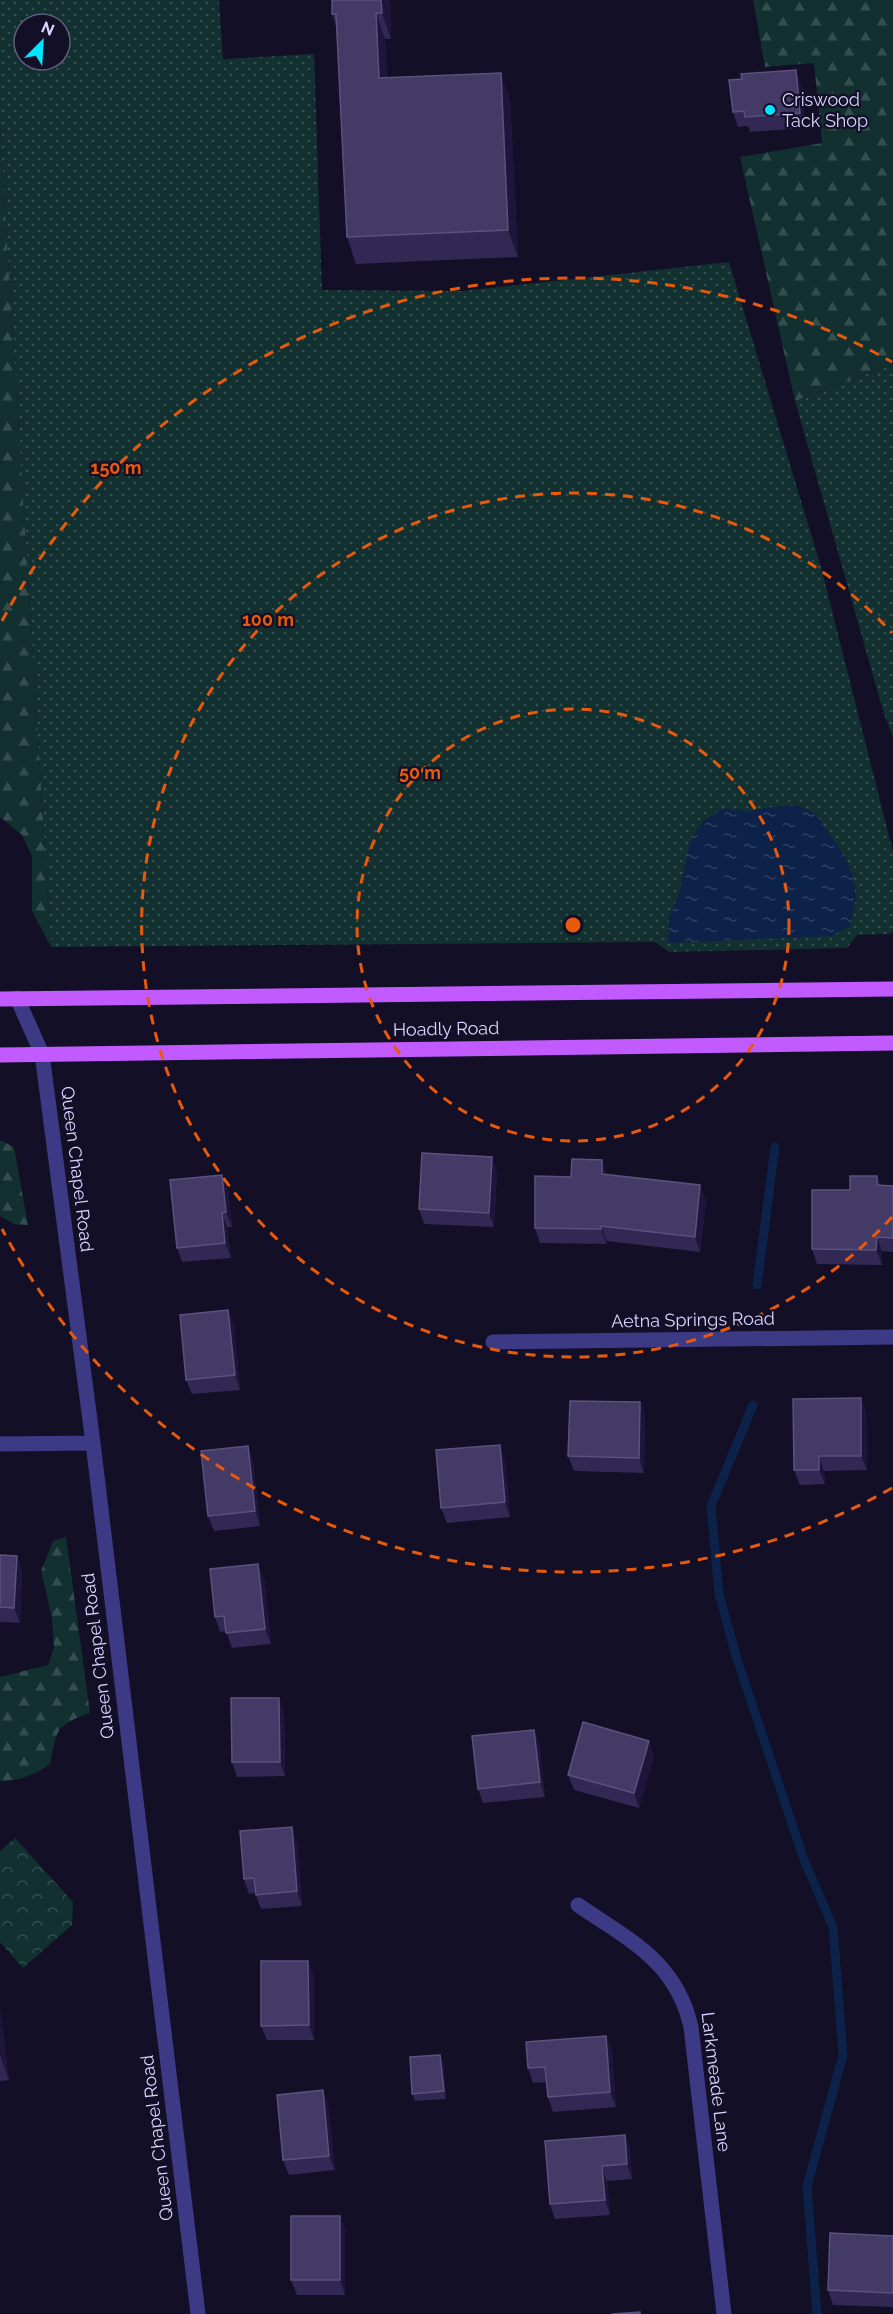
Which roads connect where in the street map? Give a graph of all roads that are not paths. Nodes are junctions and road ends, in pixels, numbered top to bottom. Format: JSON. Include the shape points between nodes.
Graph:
{"nodes":[{"id":1,"x":893,"y":989,"type":"edge"},
{"id":2,"x":17,"y":998,"type":"junction"},
{"id":3,"x":0,"y":999,"type":"edge"},
{"id":4,"x":893,"y":1043,"type":"edge"},
{"id":5,"x":42,"y":1054,"type":"junction"},
{"id":6,"x":0,"y":1055,"type":"edge"},
{"id":7,"x":893,"y":1337,"type":"edge"},
{"id":8,"x":493,"y":1342,"type":"dead end"},
{"id":9,"x":93,"y":1443,"type":"junction"},
{"id":10,"x":0,"y":1444,"type":"edge"},
{"id":11,"x":578,"y":1905,"type":"dead end"},
{"id":12,"x":198,"y":2314,"type":"edge"},
{"id":13,"x":724,"y":2314,"type":"edge"}],
"edges":[{"from":1,"to":2,"type":"main road","name":"Hoadly Road"},
{"from":2,"to":3,"type":"main road","name":"Hoadly Road"},
{"from":2,"to":5,"type":"street","name":"Queen Chapel Road"},
{"from":4,"to":5,"type":"main road","name":"Hoadly Road"},
{"from":5,"to":6,"type":"main road","name":"Hoadly Road"},
{"from":5,"to":9,"type":"street","name":"Queen Chapel Road"},
{"from":7,"to":8,"type":"street","name":"Aetna Springs Road"},
{"from":9,"to":10,"type":"street"},
{"from":9,"to":12,"type":"street","name":"Queen Chapel Road"},
{"from":11,"to":13,"type":"street","name":"Larkmeade Lane","via":[[655,1959],[686,2005]]}]}
